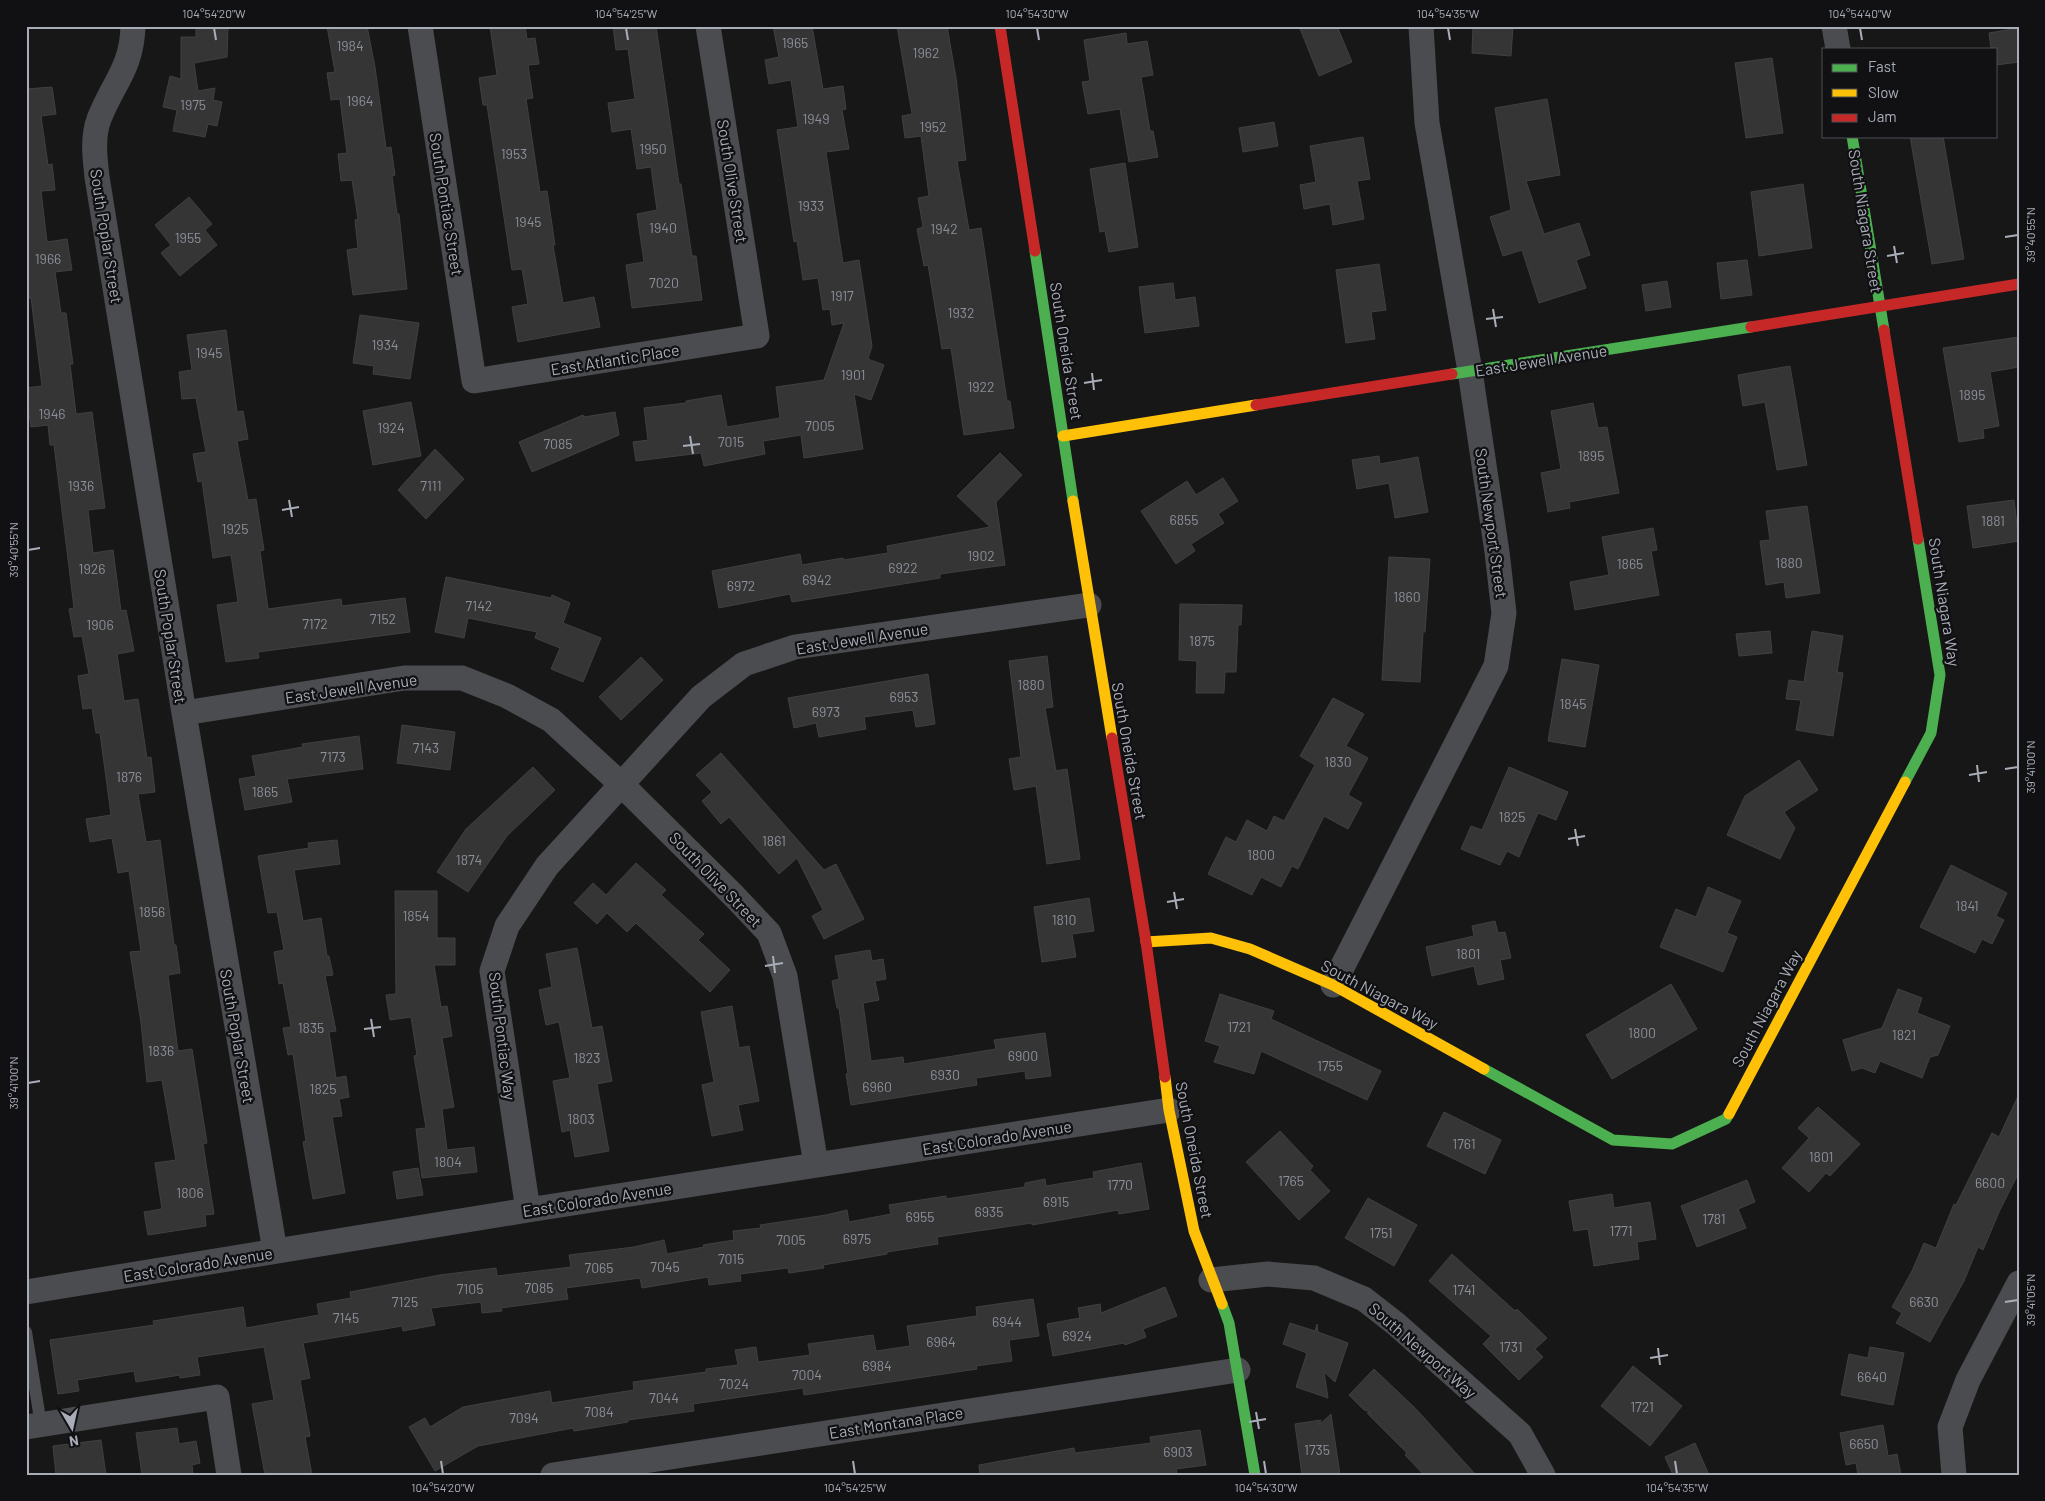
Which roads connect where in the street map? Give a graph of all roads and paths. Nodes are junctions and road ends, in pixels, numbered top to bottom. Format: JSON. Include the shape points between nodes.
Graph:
{"nodes":[{"id":1,"x":133,"y":26,"type":"edge"},
{"id":2,"x":420,"y":26,"type":"edge"},
{"id":3,"x":708,"y":26,"type":"edge"},
{"id":4,"x":1000,"y":26,"type":"edge"},
{"id":5,"x":1421,"y":26,"type":"edge"},
{"id":6,"x":1834,"y":26,"type":"edge"},
{"id":7,"x":1838,"y":48,"type":"edge"},
{"id":8,"x":1852,"y":138,"type":"edge"},
{"id":9,"x":2019,"y":284,"type":"edge"},
{"id":10,"x":1880,"y":306,"type":"junction"},
{"id":11,"x":757,"y":336,"type":"joint"},
{"id":12,"x":1470,"y":371,"type":"junction"},
{"id":13,"x":474,"y":381,"type":"joint"},
{"id":14,"x":1063,"y":436,"type":"junction"},
{"id":15,"x":1089,"y":605,"type":"junction"},
{"id":16,"x":184,"y":713,"type":"junction"},
{"id":17,"x":622,"y":785,"type":"junction"},
{"id":18,"x":1146,"y":942,"type":"junction"},
{"id":19,"x":1334,"y":985,"type":"junction"},
{"id":20,"x":1169,"y":1110,"type":"junction"},
{"id":21,"x":816,"y":1165,"type":"junction"},
{"id":22,"x":528,"y":1210,"type":"junction"},
{"id":23,"x":275,"y":1252,"type":"junction"},
{"id":24,"x":1211,"y":1280,"type":"junction"},
{"id":25,"x":2019,"y":1284,"type":"edge"},
{"id":26,"x":26,"y":1292,"type":"edge"},
{"id":27,"x":26,"y":1332,"type":"edge"},
{"id":28,"x":1238,"y":1370,"type":"junction"},
{"id":29,"x":34,"y":1426,"type":"edge"},
{"id":30,"x":230,"y":1475,"type":"edge"},
{"id":31,"x":553,"y":1475,"type":"edge"},
{"id":32,"x":1255,"y":1475,"type":"edge"},
{"id":33,"x":1543,"y":1475,"type":"edge"},
{"id":34,"x":1954,"y":1475,"type":"edge"}],
"edges":[{"from":1,"to":16,"type":"street","name":"South Poplar Street","via":[[129,58],[99,119],[95,152]]},
{"from":2,"to":13,"type":"street","name":"South Pontiac Street"},
{"from":3,"to":11,"type":"street","name":"South Olive Street"},
{"from":4,"to":14,"type":"street","name":"South Oneida Street"},
{"from":5,"to":12,"type":"street","name":"South Newport Street","via":[[1427,123]]},
{"from":6,"to":7,"type":"street"},
{"from":8,"to":10,"type":"street","name":"South Niagara Street"},
{"from":9,"to":10,"type":"street","name":"East Jewell Avenue"},
{"from":10,"to":12,"type":"street","name":"East Jewell Avenue"},
{"from":10,"to":19,"type":"street","name":"South Niagara Way","via":[[1940,675],[1930,733],[1726,1120],[1672,1144],[1613,1140]]},
{"from":11,"to":13,"type":"street","name":"East Atlantic Place"},
{"from":12,"to":14,"type":"street","name":"East Jewell Avenue"},
{"from":12,"to":19,"type":"street","name":"South Newport Street","via":[[1504,613],[1496,666]]},
{"from":14,"to":15,"type":"street","name":"South Oneida Street"},
{"from":15,"to":17,"type":"street","name":"East Jewell Avenue","via":[[795,647],[744,664],[701,697]]},
{"from":15,"to":18,"type":"street","name":"South Oneida Street"},
{"from":16,"to":17,"type":"street","name":"East Jewell Avenue","via":[[404,678],[462,678],[507,696],[551,720]]},
{"from":16,"to":23,"type":"street","name":"South Poplar Street"},
{"from":17,"to":21,"type":"street","name":"South Olive Street","via":[[769,933],[785,976]]},
{"from":17,"to":22,"type":"street","name":"South Pontiac Way","via":[[547,866],[507,926],[492,971]]},
{"from":18,"to":19,"type":"street","name":"South Niagara Way","via":[[1211,938],[1250,950]]},
{"from":18,"to":20,"type":"street","name":"South Oneida Street"},
{"from":20,"to":21,"type":"street","name":"East Colorado Avenue"},
{"from":20,"to":24,"type":"street","name":"South Oneida Street","via":[[1194,1231]]},
{"from":21,"to":22,"type":"street","name":"East Colorado Avenue"},
{"from":22,"to":23,"type":"street","name":"East Colorado Avenue"},
{"from":23,"to":26,"type":"street","name":"East Colorado Avenue"},
{"from":24,"to":28,"type":"street","name":"South Oneida Street","via":[[1229,1323]]},
{"from":24,"to":33,"type":"street","name":"South Newport Way","via":[[1268,1274],[1314,1278],[1364,1299],[1520,1434]]},
{"from":25,"to":34,"type":"street","via":[[1968,1380],[1950,1426]]},
{"from":27,"to":29,"type":"lane"},
{"from":28,"to":31,"type":"street","name":"East Montana Place"},
{"from":28,"to":32,"type":"street","name":"South Oneida Street"},
{"from":29,"to":30,"type":"street","via":[[217,1398]]}]}
